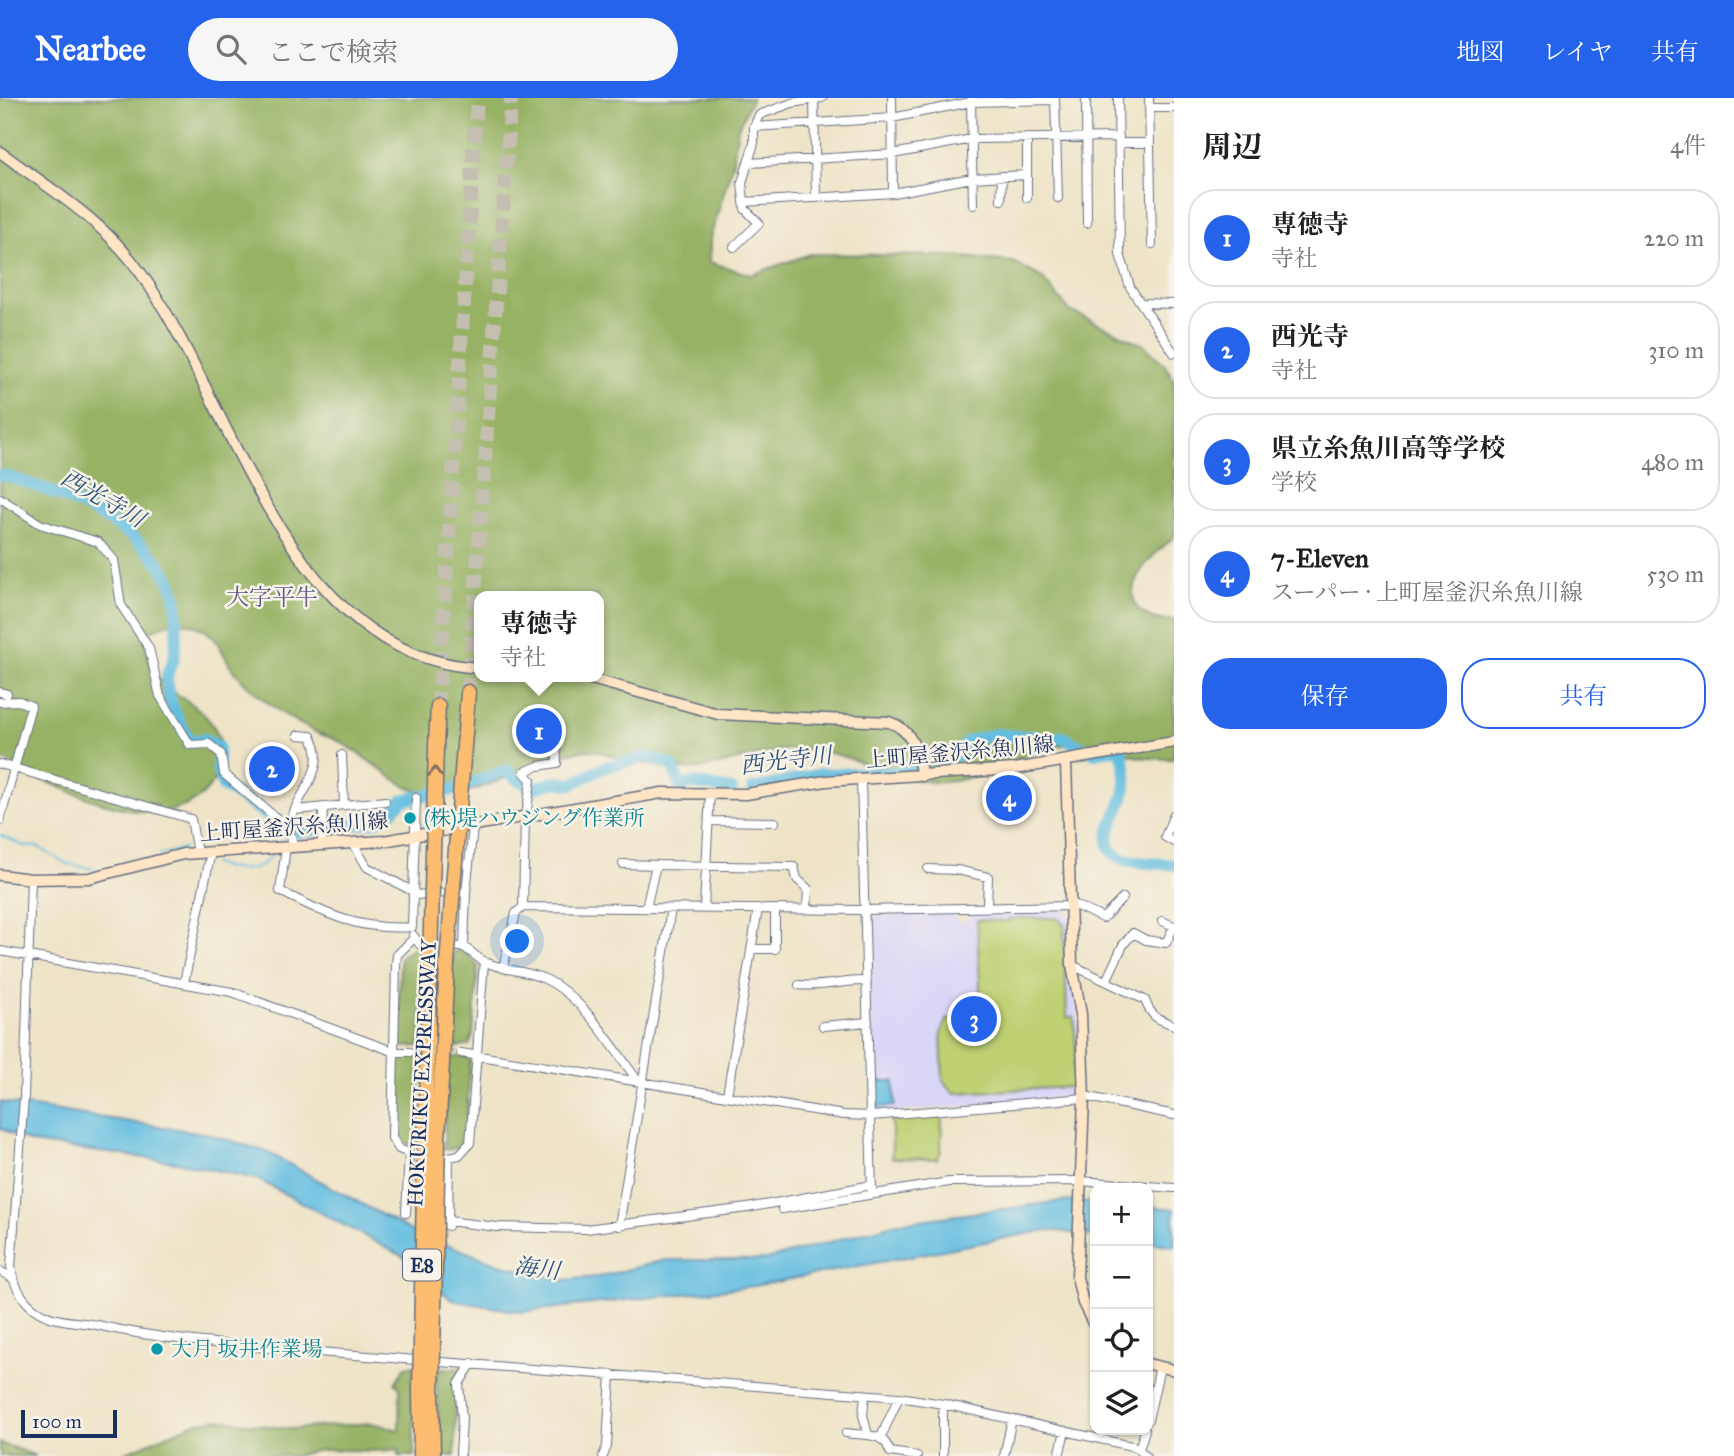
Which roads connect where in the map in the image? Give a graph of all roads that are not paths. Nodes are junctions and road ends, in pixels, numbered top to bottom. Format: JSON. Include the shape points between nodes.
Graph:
{"nodes":[{"id":1,"x":892,"y":98,"type":"edge"},
{"id":2,"x":1086,"y":98,"type":"edge"},
{"id":3,"x":1118,"y":98,"type":"edge"},
{"id":4,"x":1149,"y":98,"type":"edge"},
{"id":5,"x":818,"y":99,"type":"edge"},
{"id":6,"x":1026,"y":99,"type":"edge"},
{"id":7,"x":1055,"y":99,"type":"edge"},
{"id":8,"x":971,"y":100,"type":"edge"},
{"id":9,"x":1001,"y":100,"type":"edge"},
{"id":10,"x":1150,"y":108,"type":"junction"},
{"id":11,"x":1174,"y":108,"type":"edge"},
{"id":12,"x":892,"y":118,"type":"junction"},
{"id":13,"x":814,"y":123,"type":"junction"},
{"id":14,"x":754,"y":127,"type":"junction"},
{"id":15,"x":1027,"y":138,"type":"junction"},
{"id":16,"x":1056,"y":138,"type":"junction"},
{"id":17,"x":1087,"y":138,"type":"junction"},
{"id":18,"x":972,"y":139,"type":"junction"},
{"id":19,"x":1120,"y":140,"type":"junction"},
{"id":20,"x":1150,"y":143,"type":"junction"},
{"id":21,"x":0,"y":152,"type":"edge"},
{"id":22,"x":893,"y":154,"type":"junction"},
{"id":23,"x":815,"y":159,"type":"junction"},
{"id":24,"x":750,"y":163,"type":"junction"},
{"id":25,"x":1027,"y":175,"type":"junction"},
{"id":26,"x":1002,"y":176,"type":"junction"},
{"id":27,"x":972,"y":177,"type":"junction"},
{"id":28,"x":893,"y":193,"type":"junction"},
{"id":29,"x":816,"y":198,"type":"junction"},
{"id":30,"x":1027,"y":198,"type":"dead end"},
{"id":31,"x":1058,"y":198,"type":"dead end"},
{"id":32,"x":1001,"y":200,"type":"dead end"},
{"id":33,"x":744,"y":202,"type":"junction"},
{"id":34,"x":973,"y":205,"type":"dead end"},
{"id":35,"x":1087,"y":223,"type":"dead end"},
{"id":36,"x":1152,"y":244,"type":"dead end"},
{"id":37,"x":734,"y":247,"type":"dead end"},
{"id":38,"x":1141,"y":303,"type":"junction"},
{"id":39,"x":1174,"y":304,"type":"edge"},
{"id":40,"x":1174,"y":353,"type":"edge"},
{"id":41,"x":0,"y":498,"type":"edge"},
{"id":42,"x":474,"y":667,"type":"edge"},
{"id":43,"x":602,"y":682,"type":"edge"},
{"id":44,"x":468,"y":692,"type":"tunnel mouth"},
{"id":45,"x":0,"y":702,"type":"edge"},
{"id":46,"x":438,"y":706,"type":"tunnel mouth"},
{"id":47,"x":298,"y":735,"type":"dead end"},
{"id":48,"x":556,"y":742,"type":"dead end"},
{"id":49,"x":1174,"y":742,"type":"edge"},
{"id":50,"x":342,"y":755,"type":"dead end"},
{"id":51,"x":1066,"y":762,"type":"junction"},
{"id":52,"x":0,"y":764,"type":"edge"},
{"id":53,"x":13,"y":768,"type":"junction"},
{"id":54,"x":922,"y":776,"type":"junction"},
{"id":55,"x":861,"y":780,"type":"junction"},
{"id":56,"x":710,"y":793,"type":"junction"},
{"id":57,"x":416,"y":798,"type":"dead end"},
{"id":58,"x":385,"y":801,"type":"dead end"},
{"id":59,"x":344,"y":805,"type":"junction"},
{"id":60,"x":323,"y":807,"type":"junction"},
{"id":61,"x":296,"y":810,"type":"junction"},
{"id":62,"x":1174,"y":814,"type":"edge"},
{"id":63,"x":526,"y":817,"type":"junction"},
{"id":64,"x":0,"y":821,"type":"edge"},
{"id":65,"x":709,"y":821,"type":"junction"},
{"id":66,"x":775,"y":822,"type":"dead end"},
{"id":67,"x":290,"y":825,"type":"junction"},
{"id":68,"x":473,"y":827,"type":"junction"},
{"id":69,"x":416,"y":837,"type":"junction"},
{"id":70,"x":1174,"y":842,"type":"edge"},
{"id":71,"x":353,"y":843,"type":"junction"},
{"id":72,"x":322,"y":845,"type":"junction"},
{"id":73,"x":289,"y":847,"type":"junction"},
{"id":74,"x":212,"y":852,"type":"junction"},
{"id":75,"x":197,"y":853,"type":"junction"},
{"id":76,"x":623,"y":864,"type":"dead end"},
{"id":77,"x":659,"y":865,"type":"junction"},
{"id":78,"x":706,"y":866,"type":"junction"},
{"id":79,"x":928,"y":869,"type":"dead end"},
{"id":80,"x":0,"y":874,"type":"edge"},
{"id":81,"x":32,"y":879,"type":"junction"},
{"id":82,"x":466,"y":892,"type":"junction"},
{"id":83,"x":414,"y":893,"type":"junction"},
{"id":84,"x":1123,"y":898,"type":"dead end"},
{"id":85,"x":1070,"y":905,"type":"junction"},
{"id":86,"x":523,"y":907,"type":"junction"},
{"id":87,"x":987,"y":907,"type":"junction"},
{"id":88,"x":646,"y":908,"type":"junction"},
{"id":89,"x":704,"y":908,"type":"junction"},
{"id":90,"x":671,"y":909,"type":"junction"},
{"id":91,"x":758,"y":909,"type":"junction"},
{"id":92,"x":775,"y":909,"type":"junction"},
{"id":93,"x":807,"y":909,"type":"junction"},
{"id":94,"x":865,"y":910,"type":"junction"},
{"id":95,"x":1162,"y":921,"type":"dead end"},
{"id":96,"x":1174,"y":926,"type":"edge"},
{"id":97,"x":412,"y":927,"type":"junction"},
{"id":98,"x":414,"y":938,"type":"junction"},
{"id":99,"x":464,"y":947,"type":"junction"},
{"id":100,"x":751,"y":950,"type":"junction"},
{"id":101,"x":0,"y":951,"type":"edge"},
{"id":102,"x":29,"y":956,"type":"junction"},
{"id":103,"x":484,"y":962,"type":"junction"},
{"id":104,"x":1072,"y":965,"type":"junction"},
{"id":105,"x":503,"y":968,"type":"junction"},
{"id":106,"x":1107,"y":979,"type":"junction"},
{"id":107,"x":867,"y":981,"type":"junction"},
{"id":108,"x":184,"y":983,"type":"junction"},
{"id":109,"x":799,"y":985,"type":"dead end"},
{"id":110,"x":869,"y":1022,"type":"junction"},
{"id":111,"x":1174,"y":1025,"type":"edge"},
{"id":112,"x":823,"y":1026,"type":"dead end"},
{"id":113,"x":395,"y":1052,"type":"junction"},
{"id":114,"x":410,"y":1052,"type":"tunnel mouth"},
{"id":115,"x":461,"y":1053,"type":"tunnel mouth"},
{"id":116,"x":475,"y":1053,"type":"junction"},
{"id":117,"x":640,"y":1080,"type":"junction"},
{"id":118,"x":727,"y":1095,"type":"junction"},
{"id":119,"x":1084,"y":1097,"type":"junction"},
{"id":120,"x":1174,"y":1115,"type":"edge"},
{"id":121,"x":871,"y":1116,"type":"junction"},
{"id":122,"x":431,"y":1138,"type":"junction"},
{"id":123,"x":409,"y":1153,"type":"junction"},
{"id":124,"x":449,"y":1157,"type":"junction"},
{"id":125,"x":1080,"y":1181,"type":"junction"},
{"id":126,"x":1174,"y":1188,"type":"edge"},
{"id":127,"x":872,"y":1189,"type":"junction"},
{"id":128,"x":782,"y":1209,"type":"dead end"},
{"id":129,"x":406,"y":1213,"type":"dead end"},
{"id":130,"x":619,"y":1226,"type":"junction"},
{"id":131,"x":0,"y":1271,"type":"edge"},
{"id":132,"x":12,"y":1278,"type":"junction"},
{"id":133,"x":1090,"y":1314,"type":"edge"},
{"id":134,"x":472,"y":1363,"type":"junction"},
{"id":135,"x":1153,"y":1365,"type":"edge"},
{"id":136,"x":1160,"y":1367,"type":"junction"},
{"id":137,"x":1174,"y":1370,"type":"edge"},
{"id":138,"x":611,"y":1374,"type":"junction"},
{"id":139,"x":426,"y":1393,"type":"junction"},
{"id":140,"x":865,"y":1395,"type":"junction"},
{"id":141,"x":899,"y":1397,"type":"junction"},
{"id":142,"x":1153,"y":1398,"type":"edge"},
{"id":143,"x":943,"y":1404,"type":"junction"},
{"id":144,"x":1012,"y":1419,"type":"junction"},
{"id":145,"x":1065,"y":1431,"type":"junction"},
{"id":146,"x":846,"y":1433,"type":"dead end"},
{"id":147,"x":868,"y":1434,"type":"junction"},
{"id":148,"x":1143,"y":1435,"type":"edge"},
{"id":149,"x":881,"y":1437,"type":"junction"},
{"id":150,"x":1139,"y":1449,"type":"junction"},
{"id":151,"x":421,"y":1456,"type":"edge"},
{"id":152,"x":433,"y":1456,"type":"edge"},
{"id":153,"x":460,"y":1456,"type":"edge"},
{"id":154,"x":603,"y":1456,"type":"edge"},
{"id":155,"x":917,"y":1456,"type":"edge"},
{"id":156,"x":943,"y":1456,"type":"edge"},
{"id":157,"x":1004,"y":1456,"type":"edge"},
{"id":158,"x":1059,"y":1456,"type":"edge"},
{"id":159,"x":1146,"y":1456,"type":"edge"}],
"edges":[{"from":1,"to":12,"type":"street"},
{"from":2,"to":17,"type":"street"},
{"from":3,"to":19,"type":"street"},
{"from":4,"to":10,"type":"street"},
{"from":5,"to":13,"type":"street"},
{"from":5,"to":14,"type":"street","via":[[760,115]]},
{"from":6,"to":7,"type":"street"},
{"from":6,"to":9,"type":"street"},
{"from":7,"to":16,"type":"street"},
{"from":8,"to":9,"type":"street"},
{"from":8,"to":12,"type":"street"},
{"from":8,"to":18,"type":"street"},
{"from":10,"to":11,"type":"street"},
{"from":10,"to":20,"type":"street"},
{"from":12,"to":13,"type":"street"},
{"from":12,"to":22,"type":"street"},
{"from":13,"to":14,"type":"street"},
{"from":13,"to":23,"type":"street"},
{"from":14,"to":24,"type":"street"},
{"from":15,"to":16,"type":"street"},
{"from":15,"to":18,"type":"street"},
{"from":15,"to":25,"type":"street"},
{"from":16,"to":17,"type":"street"},
{"from":16,"to":31,"type":"street"},
{"from":17,"to":19,"type":"street"},
{"from":17,"to":35,"type":"street"},
{"from":18,"to":22,"type":"street"},
{"from":18,"to":27,"type":"street"},
{"from":19,"to":20,"type":"street"},
{"from":19,"to":38,"type":"street","via":[[1120,254],[1130,287]]},
{"from":20,"to":36,"type":"street"},
{"from":21,"to":42,"type":"street","via":[[103,230],[140,271],[274,519],[331,592],[394,645],[435,661]]},
{"from":22,"to":23,"type":"street"},
{"from":22,"to":28,"type":"street"},
{"from":23,"to":24,"type":"street"},
{"from":23,"to":29,"type":"street"},
{"from":24,"to":33,"type":"street","via":[[742,183]]},
{"from":25,"to":26,"type":"street"},
{"from":25,"to":30,"type":"street"},
{"from":26,"to":27,"type":"street"},
{"from":26,"to":32,"type":"street"},
{"from":27,"to":28,"type":"street"},
{"from":27,"to":34,"type":"street"},
{"from":28,"to":29,"type":"street"},
{"from":29,"to":33,"type":"street"},
{"from":33,"to":37,"type":"street","via":[[759,223]]},
{"from":38,"to":39,"type":"street"},
{"from":38,"to":40,"type":"street"},
{"from":41,"to":67,"type":"street","via":[[40,524],[99,542],[105,548],[117,570],[124,612],[149,648],[160,696],[180,733],[190,745],[209,744],[221,754],[224,774]]},
{"from":43,"to":54,"type":"street","via":[[718,714],[889,722],[911,739]]},
{"from":44,"to":122,"type":"highway","name":"HOKURIKU EXPRESSWAY","number":"E8","bridge":true},
{"from":45,"to":53,"type":"street","via":[[31,706]]},
{"from":122,"to":46,"type":"highway","name":"HOKURIKU EXPRESSWAY","number":"E8","one_way":true,"bridge":true,"via":[[430,962]]},
{"from":47,"to":61,"type":"street","via":[[312,736],[318,755],[308,790]]},
{"from":48,"to":63,"type":"street","via":[[557,763],[524,772],[531,780]]},
{"from":49,"to":51,"type":"street","name":"上町屋釜沢糸魚川線"},
{"from":50,"to":59,"type":"street"},
{"from":51,"to":54,"type":"street","name":"上町屋釜沢糸魚川線"},
{"from":51,"to":85,"type":"street"},
{"from":52,"to":53,"type":"street"},
{"from":53,"to":64,"type":"street"},
{"from":53,"to":75,"type":"street","via":[[191,819]]},
{"from":54,"to":55,"type":"street","name":"上町屋釜沢糸魚川線"},
{"from":55,"to":56,"type":"street","name":"上町屋釜沢糸魚川線","via":[[746,794]]},
{"from":55,"to":94,"type":"street"},
{"from":56,"to":63,"type":"street","name":"上町屋釜沢糸魚川線","via":[[650,794]]},
{"from":56,"to":65,"type":"street"},
{"from":57,"to":69,"type":"street"},
{"from":58,"to":59,"type":"street"},
{"from":59,"to":60,"type":"street"},
{"from":60,"to":61,"type":"street"},
{"from":60,"to":72,"type":"street"},
{"from":61,"to":67,"type":"street"},
{"from":62,"to":70,"type":"street","via":[[1165,837]]},
{"from":63,"to":68,"type":"street","name":"上町屋釜沢糸魚川線"},
{"from":63,"to":86,"type":"street"},
{"from":65,"to":66,"type":"street"},
{"from":65,"to":78,"type":"street"},
{"from":67,"to":73,"type":"street"},
{"from":68,"to":69,"type":"street","name":"上町屋釜沢糸魚川線"},
{"from":68,"to":82,"type":"street"},
{"from":69,"to":71,"type":"street","name":"上町屋釜沢糸魚川線"},
{"from":69,"to":83,"type":"street"},
{"from":71,"to":72,"type":"street","name":"上町屋釜沢糸魚川線"},
{"from":71,"to":83,"type":"street","via":[[368,867]]},
{"from":72,"to":73,"type":"street","name":"上町屋釜沢糸魚川線"},
{"from":73,"to":74,"type":"street","name":"上町屋釜沢糸魚川線"},
{"from":73,"to":97,"type":"street","via":[[280,891],[362,926]]},
{"from":74,"to":75,"type":"street","name":"上町屋釜沢糸魚川線"},
{"from":74,"to":108,"type":"street"},
{"from":75,"to":81,"type":"street","name":"上町屋釜沢糸魚川線","via":[[89,878]]},
{"from":76,"to":77,"type":"street"},
{"from":77,"to":78,"type":"street"},
{"from":77,"to":88,"type":"street"},
{"from":78,"to":89,"type":"street"},
{"from":78,"to":93,"type":"street","via":[[794,867],[797,879],[808,889]]},
{"from":79,"to":87,"type":"street","via":[[988,877]]},
{"from":80,"to":81,"type":"street","name":"上町屋釜沢糸魚川線"},
{"from":81,"to":102,"type":"street"},
{"from":82,"to":83,"type":"street"},
{"from":82,"to":99,"type":"street"},
{"from":83,"to":97,"type":"street"},
{"from":84,"to":85,"type":"street","via":[[1103,918]]},
{"from":85,"to":87,"type":"street"},
{"from":85,"to":104,"type":"street"},
{"from":86,"to":88,"type":"street"},
{"from":86,"to":105,"type":"street","via":[[516,913]]},
{"from":87,"to":94,"type":"street"},
{"from":88,"to":90,"type":"street"},
{"from":89,"to":90,"type":"street"},
{"from":89,"to":91,"type":"street"},
{"from":90,"to":117,"type":"street"},
{"from":91,"to":92,"type":"street"},
{"from":91,"to":100,"type":"street"},
{"from":92,"to":93,"type":"street"},
{"from":92,"to":100,"type":"street","via":[[775,949]]},
{"from":93,"to":94,"type":"street"},
{"from":94,"to":107,"type":"street"},
{"from":95,"to":96,"type":"street"},
{"from":96,"to":106,"type":"street","via":[[1166,943],[1133,933]]},
{"from":97,"to":98,"type":"street"},
{"from":98,"to":99,"type":"street","via":[[420,945]]},
{"from":98,"to":113,"type":"street","via":[[397,955]]},
{"from":99,"to":103,"type":"street"},
{"from":100,"to":118,"type":"street"},
{"from":101,"to":102,"type":"street"},
{"from":102,"to":108,"type":"street"},
{"from":102,"to":132,"type":"street"},
{"from":103,"to":105,"type":"street"},
{"from":103,"to":116,"type":"street"},
{"from":104,"to":106,"type":"street"},
{"from":104,"to":119,"type":"street","via":[[1081,1014]]},
{"from":105,"to":117,"type":"street","via":[[555,985],[587,1014]]},
{"from":106,"to":111,"type":"street","via":[[1145,1000],[1155,1018]]},
{"from":107,"to":109,"type":"street"},
{"from":107,"to":110,"type":"street"},
{"from":108,"to":113,"type":"street","via":[[232,992]]},
{"from":110,"to":112,"type":"street"},
{"from":110,"to":121,"type":"street"},
{"from":113,"to":114,"type":"street"},
{"from":113,"to":123,"type":"street","via":[[392,1138],[399,1149]]},
{"from":115,"to":116,"type":"street"},
{"from":116,"to":117,"type":"street"},
{"from":116,"to":124,"type":"street","via":[[470,1143],[459,1155]]},
{"from":117,"to":118,"type":"street"},
{"from":117,"to":130,"type":"street"},
{"from":118,"to":121,"type":"street"},
{"from":119,"to":120,"type":"street"},
{"from":119,"to":121,"type":"street"},
{"from":119,"to":125,"type":"street"},
{"from":121,"to":127,"type":"street"},
{"from":122,"to":139,"type":"highway","name":"HOKURIKU EXPRESSWAY","number":"E8","bridge":true},
{"from":123,"to":124,"type":"street"},
{"from":123,"to":129,"type":"street"},
{"from":124,"to":130,"type":"street","via":[[448,1223],[559,1231]]},
{"from":125,"to":126,"type":"street"},
{"from":125,"to":127,"type":"street","via":[[949,1182]]},
{"from":125,"to":133,"type":"street","via":[[1079,1289]]},
{"from":127,"to":128,"type":"street"},
{"from":127,"to":130,"type":"street"},
{"from":131,"to":132,"type":"street"},
{"from":132,"to":134,"type":"street","via":[[21,1295],[41,1314],[58,1321],[95,1324],[125,1333]]},
{"from":134,"to":138,"type":"street"},
{"from":134,"to":153,"type":"street","via":[[459,1384]]},
{"from":135,"to":136,"type":"street"},
{"from":136,"to":137,"type":"street"},
{"from":136,"to":142,"type":"street"},
{"from":138,"to":140,"type":"street"},
{"from":138,"to":154,"type":"street"},
{"from":139,"to":151,"type":"highway","name":"HOKURIKU EXPRESSWAY","number":"E8"},
{"from":139,"to":152,"type":"highway","name":"HOKURIKU EXPRESSWAY","number":"E8"},
{"from":140,"to":141,"type":"street"},
{"from":140,"to":147,"type":"street","via":[[863,1415]]},
{"from":141,"to":143,"type":"street"},
{"from":141,"to":149,"type":"street"},
{"from":143,"to":144,"type":"street"},
{"from":143,"to":156,"type":"street"},
{"from":144,"to":145,"type":"street"},
{"from":144,"to":157,"type":"street"},
{"from":145,"to":150,"type":"street"},
{"from":145,"to":158,"type":"street"},
{"from":146,"to":147,"type":"street"},
{"from":147,"to":149,"type":"street"},
{"from":148,"to":150,"type":"street"},
{"from":149,"to":155,"type":"street","via":[[890,1452]]},
{"from":150,"to":159,"type":"street"}]}
